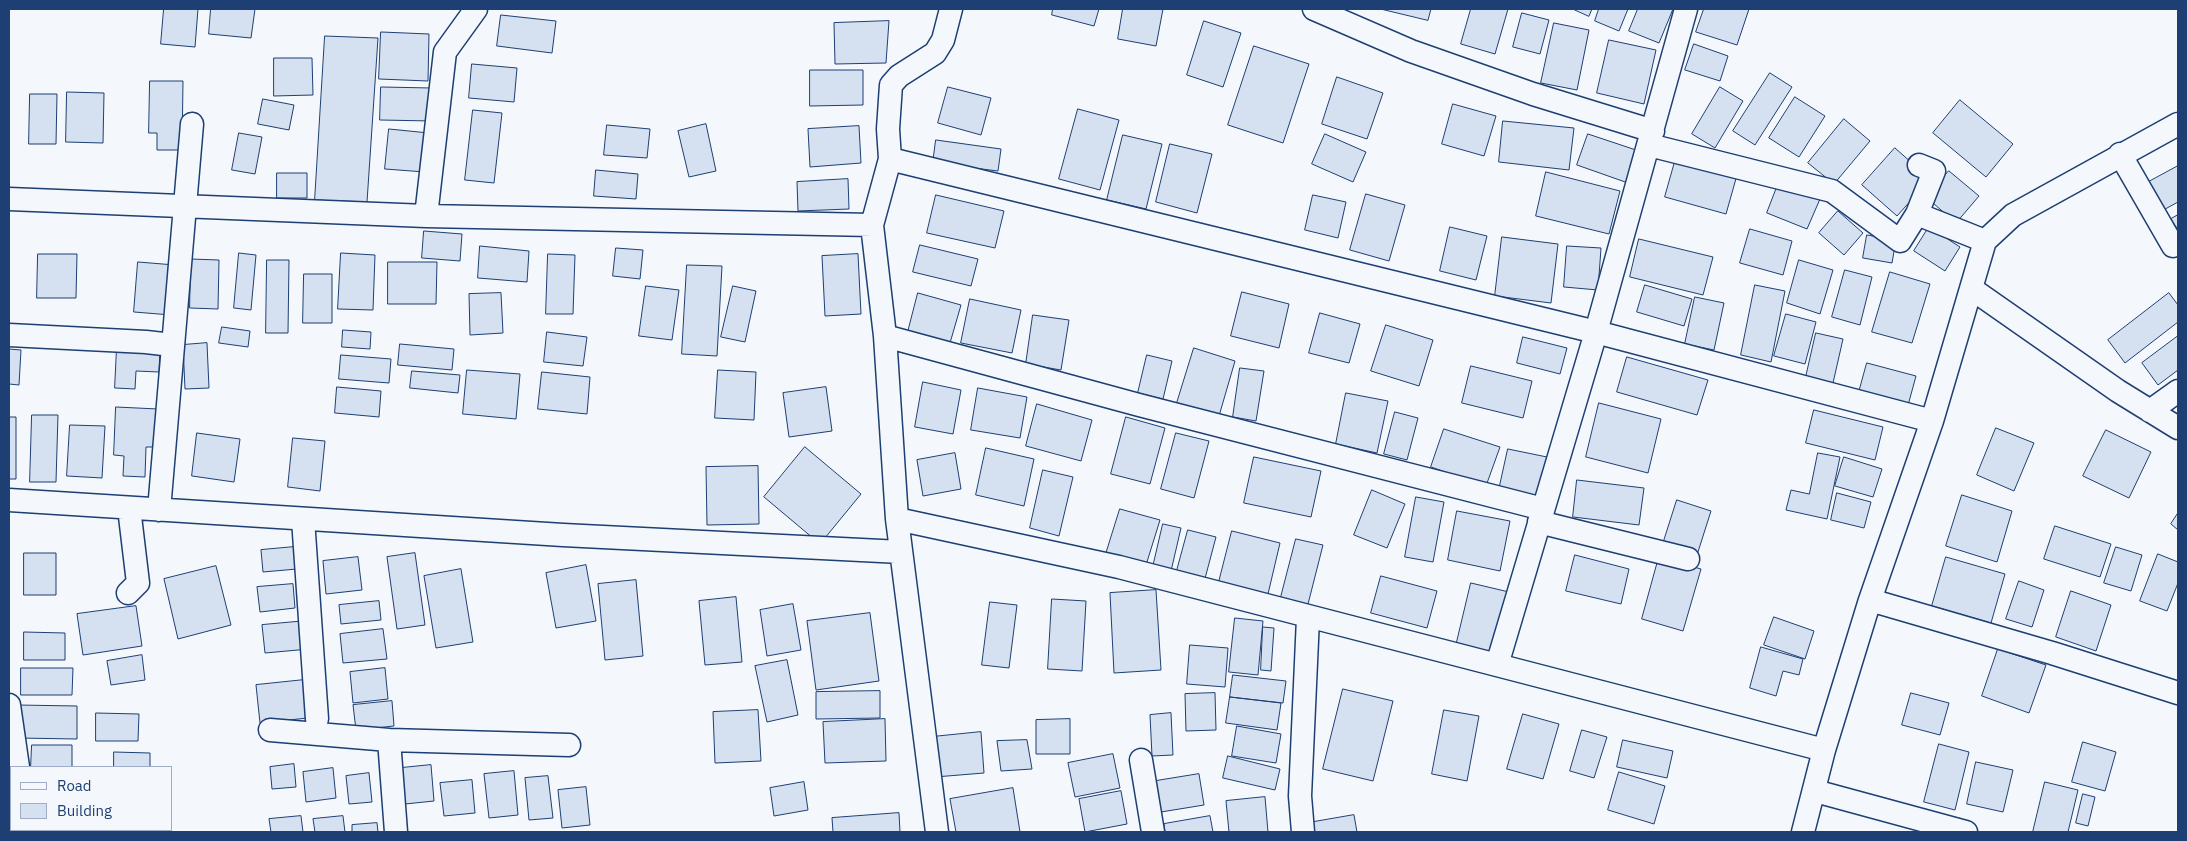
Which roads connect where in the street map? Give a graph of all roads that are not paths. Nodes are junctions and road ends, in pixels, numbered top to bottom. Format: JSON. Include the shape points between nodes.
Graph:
{"nodes":[{"id":1,"x":476,"y":9,"type":"edge"},
{"id":2,"x":951,"y":9,"type":"edge"},
{"id":3,"x":1314,"y":9,"type":"edge"},
{"id":4,"x":1686,"y":9,"type":"edge"},
{"id":5,"x":192,"y":124,"type":"dead end"},
{"id":6,"x":2178,"y":124,"type":"edge"},
{"id":7,"x":1651,"y":138,"type":"junction"},
{"id":8,"x":2120,"y":154,"type":"junction"},
{"id":9,"x":890,"y":159,"type":"junction"},
{"id":10,"x":1919,"y":165,"type":"dead end"},
{"id":11,"x":9,"y":200,"type":"edge"},
{"id":12,"x":184,"y":206,"type":"junction"},
{"id":13,"x":1917,"y":214,"type":"junction"},
{"id":14,"x":426,"y":216,"type":"junction"},
{"id":15,"x":872,"y":225,"type":"junction"},
{"id":16,"x":1985,"y":241,"type":"junction"},
{"id":17,"x":2174,"y":246,"type":"dead end"},
{"id":18,"x":1972,"y":289,"type":"junction"},
{"id":19,"x":1596,"y":332,"type":"junction"},
{"id":20,"x":9,"y":335,"type":"edge"},
{"id":21,"x":885,"y":336,"type":"junction"},
{"id":22,"x":172,"y":345,"type":"junction"},
{"id":23,"x":2178,"y":391,"type":"edge"},
{"id":24,"x":2150,"y":411,"type":"junction"},
{"id":25,"x":1932,"y":421,"type":"junction"},
{"id":26,"x":2178,"y":428,"type":"edge"},
{"id":27,"x":9,"y":500,"type":"edge"},
{"id":28,"x":129,"y":508,"type":"junction"},
{"id":29,"x":159,"y":510,"type":"junction"},
{"id":30,"x":1541,"y":515,"type":"junction"},
{"id":31,"x":303,"y":519,"type":"junction"},
{"id":32,"x":897,"y":519,"type":"junction"},
{"id":33,"x":901,"y":552,"type":"junction"},
{"id":34,"x":1688,"y":559,"type":"dead end"},
{"id":35,"x":128,"y":593,"type":"dead end"},
{"id":36,"x":1870,"y":600,"type":"junction"},
{"id":37,"x":1308,"y":618,"type":"junction"},
{"id":38,"x":1497,"y":665,"type":"junction"},
{"id":39,"x":2178,"y":693,"type":"edge"},
{"id":40,"x":9,"y":705,"type":"edge"},
{"id":41,"x":317,"y":719,"type":"dead end"},
{"id":42,"x":270,"y":730,"type":"dead end"},
{"id":43,"x":389,"y":740,"type":"junction"},
{"id":44,"x":569,"y":745,"type":"dead end"},
{"id":45,"x":1824,"y":750,"type":"junction"},
{"id":46,"x":1141,"y":760,"type":"dead end"},
{"id":47,"x":18,"y":766,"type":"edge"},
{"id":48,"x":1814,"y":791,"type":"junction"},
{"id":49,"x":396,"y":832,"type":"edge"},
{"id":50,"x":937,"y":832,"type":"edge"},
{"id":51,"x":1153,"y":832,"type":"edge"},
{"id":52,"x":1303,"y":832,"type":"edge"},
{"id":53,"x":1803,"y":832,"type":"edge"},
{"id":54,"x":1966,"y":832,"type":"edge"}],
"edges":[{"from":1,"to":14,"type":"street","via":[[445,52]]},
{"from":2,"to":9,"type":"street","via":[[943,40],[935,54],[899,76],[891,85]]},
{"from":3,"to":7,"type":"street","via":[[1411,51]]},
{"from":4,"to":7,"type":"street"},
{"from":5,"to":12,"type":"street"},
{"from":6,"to":8,"type":"street"},
{"from":7,"to":13,"type":"street","via":[[1832,191],[1900,241]]},
{"from":7,"to":19,"type":"street"},
{"from":8,"to":16,"type":"street","via":[[2013,215]]},
{"from":8,"to":17,"type":"street"},
{"from":9,"to":15,"type":"street"},
{"from":9,"to":19,"type":"street"},
{"from":10,"to":13,"type":"street","via":[[1934,170]]},
{"from":11,"to":12,"type":"street"},
{"from":12,"to":14,"type":"street"},
{"from":12,"to":22,"type":"street"},
{"from":13,"to":16,"type":"street"},
{"from":14,"to":15,"type":"street"},
{"from":15,"to":21,"type":"street"},
{"from":16,"to":18,"type":"street"},
{"from":18,"to":24,"type":"street"},
{"from":18,"to":25,"type":"street"},
{"from":19,"to":25,"type":"street"},
{"from":19,"to":30,"type":"street"},
{"from":20,"to":22,"type":"street"},
{"from":21,"to":30,"type":"street"},
{"from":21,"to":32,"type":"street"},
{"from":22,"to":29,"type":"street"},
{"from":23,"to":24,"type":"street"},
{"from":24,"to":26,"type":"street"},
{"from":25,"to":36,"type":"street"},
{"from":27,"to":28,"type":"street"},
{"from":28,"to":29,"type":"street"},
{"from":28,"to":35,"type":"street","via":[[138,583]]},
{"from":29,"to":31,"type":"street"},
{"from":30,"to":34,"type":"street"},
{"from":30,"to":38,"type":"street"},
{"from":31,"to":33,"type":"street"},
{"from":31,"to":41,"type":"street"},
{"from":32,"to":33,"type":"street"},
{"from":32,"to":37,"type":"street","via":[[1119,567]]},
{"from":33,"to":50,"type":"street"},
{"from":36,"to":39,"type":"street"},
{"from":36,"to":45,"type":"street"},
{"from":37,"to":38,"type":"street"},
{"from":37,"to":52,"type":"street","via":[[1300,796]]},
{"from":38,"to":45,"type":"street"},
{"from":40,"to":47,"type":"street"},
{"from":42,"to":43,"type":"street"},
{"from":43,"to":44,"type":"street"},
{"from":43,"to":49,"type":"street"},
{"from":45,"to":48,"type":"street"},
{"from":46,"to":51,"type":"street"},
{"from":48,"to":53,"type":"street"},
{"from":48,"to":54,"type":"street"}]}
